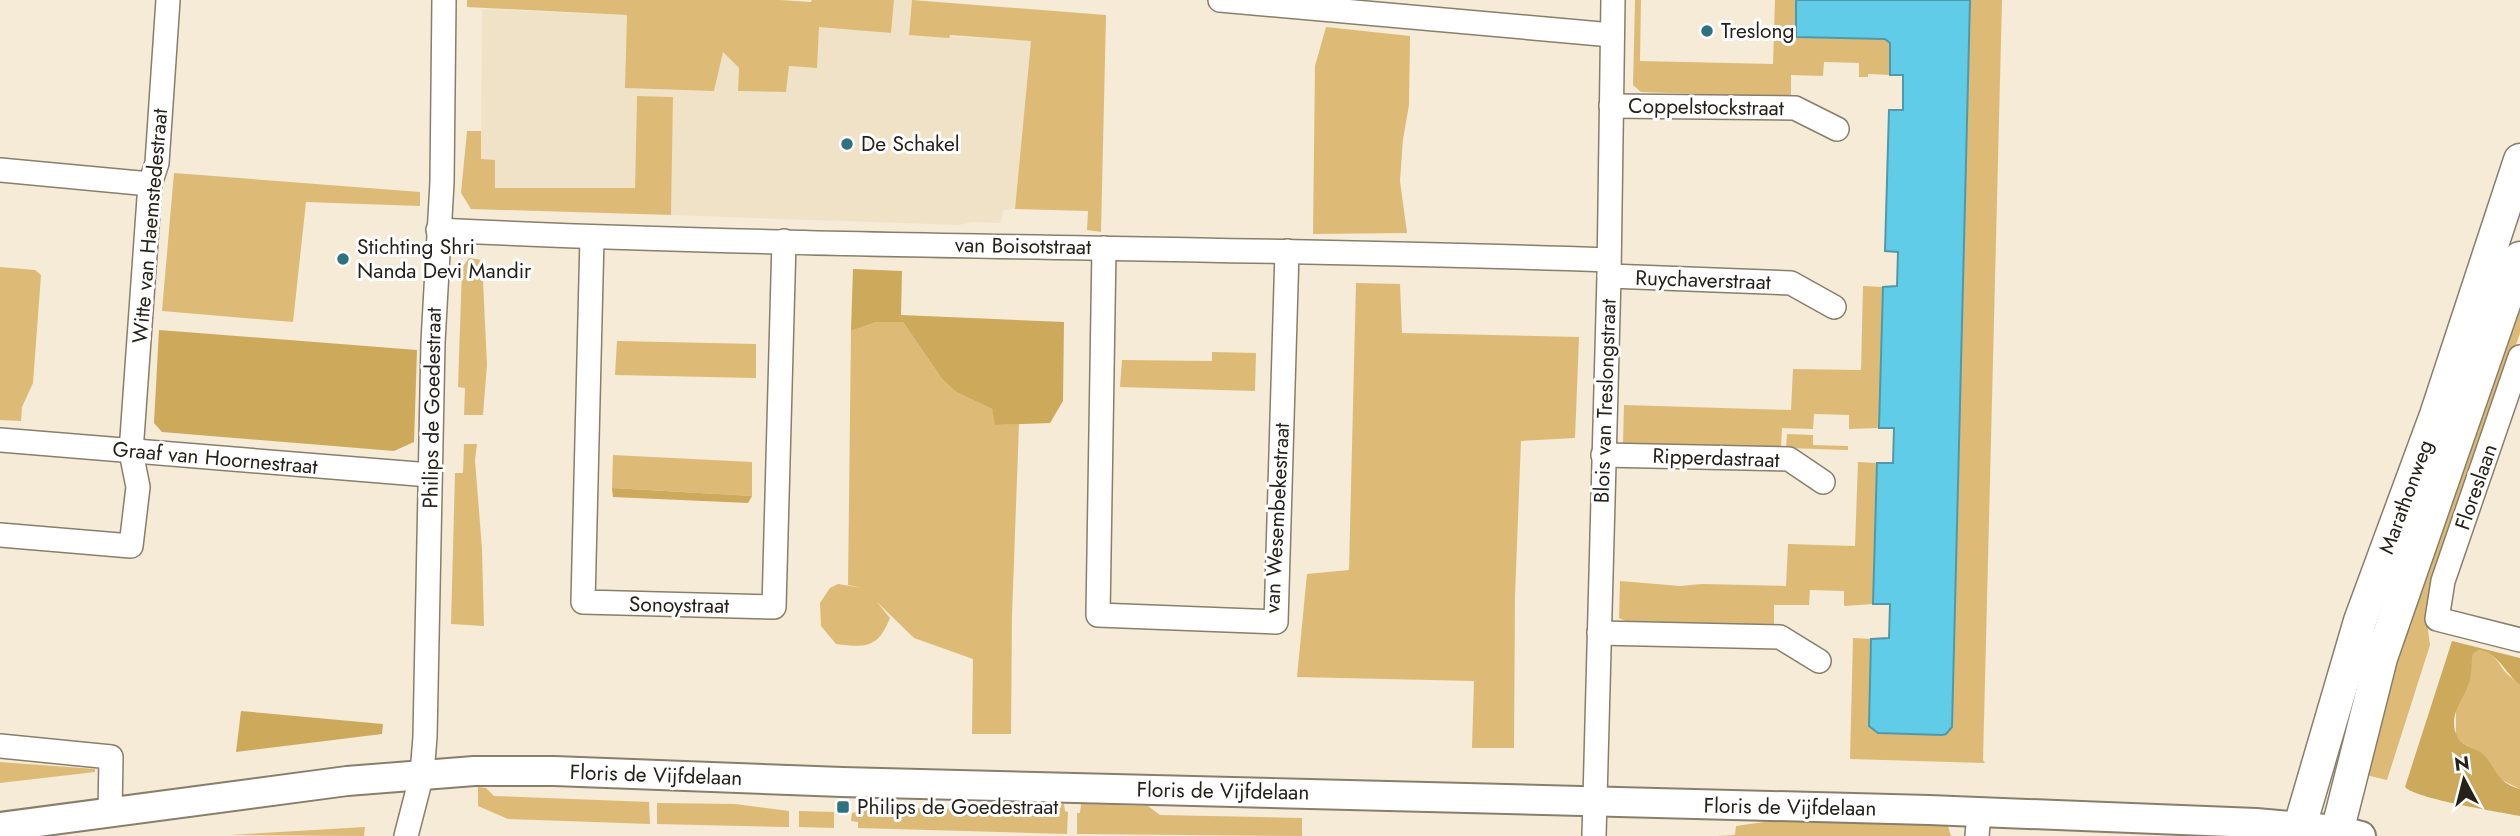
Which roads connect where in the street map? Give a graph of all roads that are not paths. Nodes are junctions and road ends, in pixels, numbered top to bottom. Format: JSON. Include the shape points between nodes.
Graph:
{"nodes":[{"id":1,"x":168,"y":0,"type":"edge"},
{"id":2,"x":444,"y":0,"type":"edge"},
{"id":3,"x":1220,"y":0,"type":"edge"},
{"id":4,"x":1613,"y":0,"type":"edge"},
{"id":5,"x":1347,"y":5,"type":"edge"},
{"id":6,"x":1612,"y":35,"type":"junction"},
{"id":7,"x":1611,"y":106,"type":"junction"},
{"id":8,"x":1837,"y":129,"type":"dead end"},
{"id":9,"x":2520,"y":160,"type":"edge"},
{"id":10,"x":0,"y":170,"type":"edge"},
{"id":11,"x":150,"y":184,"type":"junction"},
{"id":12,"x":438,"y":230,"type":"junction"},
{"id":13,"x":592,"y":237,"type":"junction"},
{"id":14,"x":784,"y":241,"type":"junction"},
{"id":15,"x":1104,"y":248,"type":"junction"},
{"id":16,"x":1287,"y":251,"type":"junction"},
{"id":17,"x":2520,"y":258,"type":"edge"},
{"id":18,"x":1608,"y":268,"type":"junction"},
{"id":19,"x":1834,"y":307,"type":"dead end"},
{"id":20,"x":2520,"y":357,"type":"edge"},
{"id":21,"x":0,"y":440,"type":"edge"},
{"id":22,"x":131,"y":452,"type":"junction"},
{"id":23,"x":1603,"y":454,"type":"junction"},
{"id":24,"x":430,"y":475,"type":"junction"},
{"id":25,"x":1823,"y":482,"type":"dead end"},
{"id":26,"x":0,"y":535,"type":"edge"},
{"id":27,"x":1599,"y":633,"type":"junction"},
{"id":28,"x":2520,"y":640,"type":"edge"},
{"id":29,"x":1819,"y":661,"type":"dead end"},
{"id":30,"x":0,"y":746,"type":"edge"},
{"id":31,"x":422,"y":774,"type":"junction"},
{"id":32,"x":1595,"y":802,"type":"junction"},
{"id":33,"x":110,"y":813,"type":"junction"},
{"id":34,"x":1978,"y":825,"type":"edge"},
{"id":35,"x":0,"y":827,"type":"edge"},
{"id":36,"x":2298,"y":831,"type":"edge"},
{"id":37,"x":2345,"y":834,"type":"edge"},
{"id":38,"x":406,"y":836,"type":"edge"},
{"id":39,"x":1594,"y":836,"type":"edge"}],
"edges":[{"from":1,"to":11,"type":"street","name":"Witte van Haemstedestraat","via":[[157,163]]},
{"from":2,"to":12,"type":"street","name":"Philips de Goedestraat"},
{"from":3,"to":5,"type":"street"},
{"from":4,"to":6,"type":"street","name":"Blois van Treslongstraat"},
{"from":5,"to":6,"type":"street"},
{"from":6,"to":7,"type":"street","name":"Blois van Treslongstraat"},
{"from":7,"to":8,"type":"street","name":"Coppelstockstraat","via":[[1795,108]]},
{"from":7,"to":18,"type":"street","name":"Blois van Treslongstraat"},
{"from":9,"to":36,"type":"main road","name":"Marathonweg","via":[[2436,415],[2360,621]]},
{"from":10,"to":11,"type":"street"},
{"from":11,"to":22,"type":"street","name":"Witte van Haemstedestraat"},
{"from":12,"to":13,"type":"street","name":"van Boisotstraat"},
{"from":12,"to":24,"type":"street","name":"Philips de Goedestraat"},
{"from":13,"to":14,"type":"street","name":"van Boisotstraat"},
{"from":13,"to":14,"type":"street","name":"Sonoystraat","via":[[583,602],[774,607]]},
{"from":14,"to":15,"type":"street","name":"van Boisotstraat"},
{"from":15,"to":16,"type":"street","name":"van Boisotstraat"},
{"from":15,"to":16,"type":"street","name":"van Wesembekestraat","via":[[1098,615],[1276,622]]},
{"from":16,"to":18,"type":"street","name":"van Boisotstraat"},
{"from":17,"to":37,"type":"main road","name":"Marathonweg","via":[[2381,658]]},
{"from":18,"to":19,"type":"street","name":"Ruychaverstraat","via":[[1791,283]]},
{"from":18,"to":23,"type":"street","name":"Blois van Treslongstraat"},
{"from":20,"to":28,"type":"street","name":"Floreslaan","via":[[2443,581],[2437,619]]},
{"from":21,"to":22,"type":"street","name":"Graaf van Hoornestraat"},
{"from":22,"to":24,"type":"street","name":"Graaf van Hoornestraat"},
{"from":22,"to":26,"type":"street","name":"Witte van Haemstedestraat","via":[[138,487],[131,545]]},
{"from":23,"to":25,"type":"street","name":"Ripperdastraat","via":[[1788,459]]},
{"from":23,"to":27,"type":"street","name":"Blois van Treslongstraat"},
{"from":24,"to":31,"type":"street","name":"Philips de Goedestraat"},
{"from":27,"to":29,"type":"street","via":[[1780,637]]},
{"from":27,"to":32,"type":"street","name":"Blois van Treslongstraat"},
{"from":30,"to":33,"type":"street","via":[[111,757]]},
{"from":31,"to":32,"type":"street","name":"Floris de Vijfdelaan","via":[[554,771]]},
{"from":31,"to":33,"type":"street","name":"Floris de Vijfdelaan"},
{"from":31,"to":38,"type":"street","name":"Philips de Goedestraat"},
{"from":32,"to":34,"type":"street","name":"Floris de Vijfdelaan"},
{"from":32,"to":39,"type":"street","name":"Blois van Treslongstraat"},
{"from":33,"to":35,"type":"street","name":"Floris de Vijfdelaan"},
{"from":34,"to":36,"type":"street","name":"Floris de Vijfdelaan","via":[[2256,823]]},
{"from":36,"to":37,"type":"street","name":"Floris de Vijfdelaan"}]}
